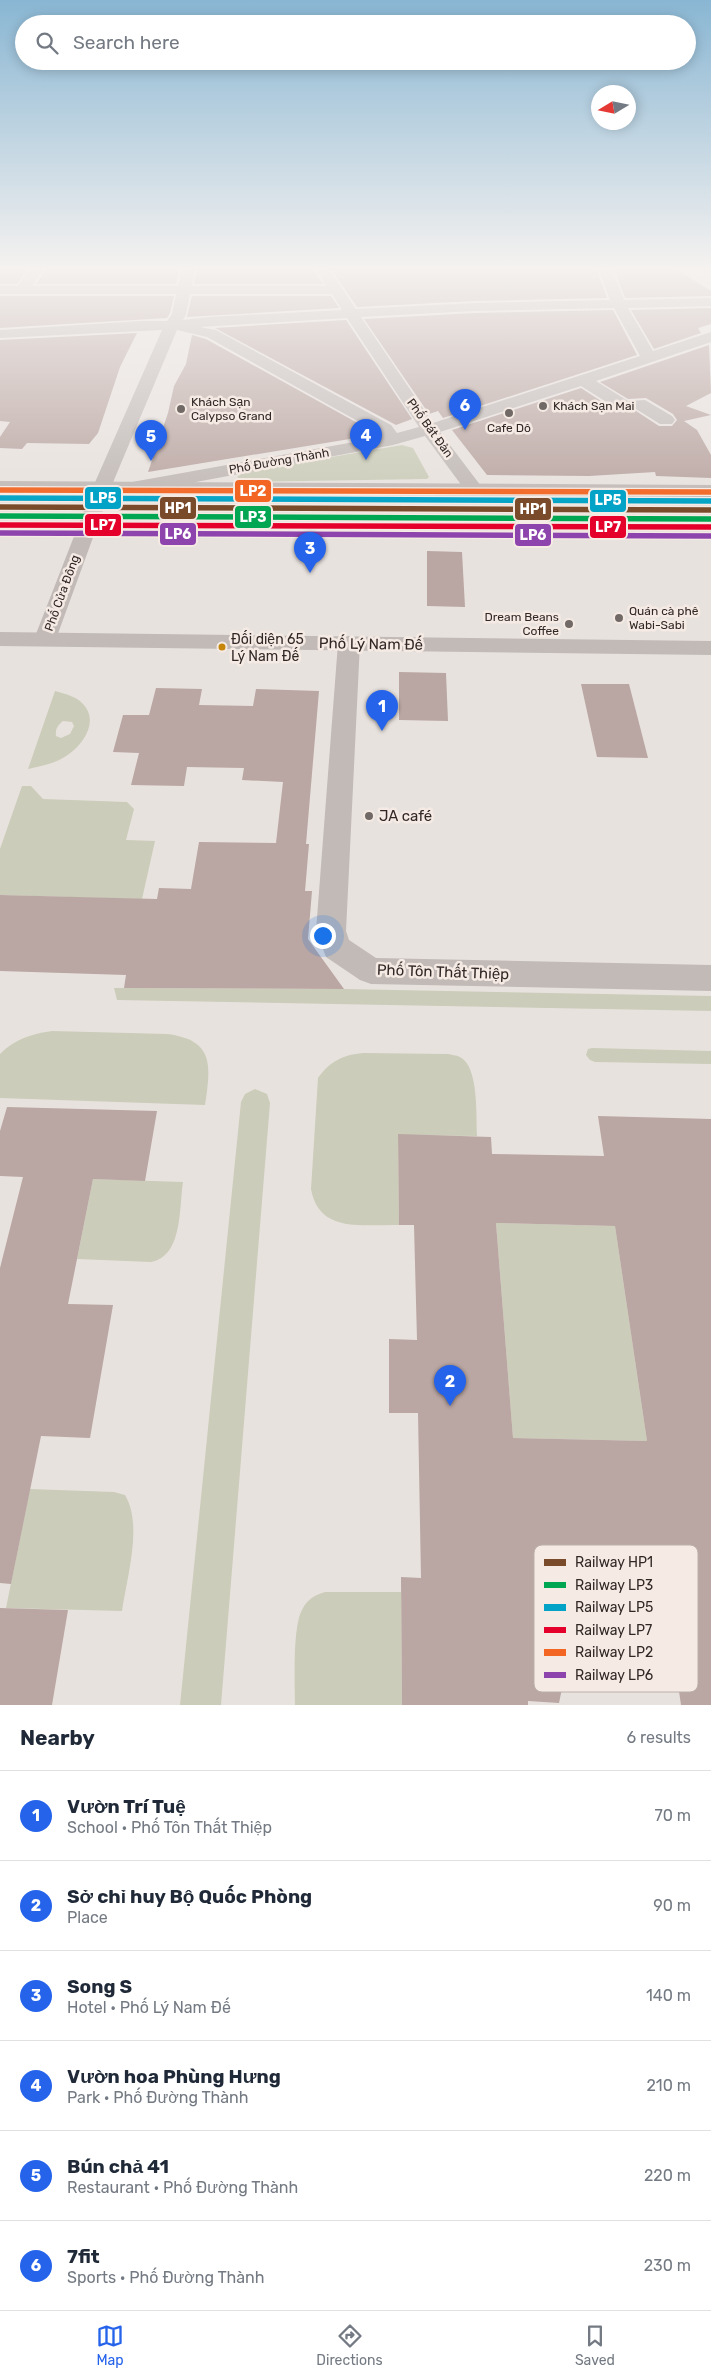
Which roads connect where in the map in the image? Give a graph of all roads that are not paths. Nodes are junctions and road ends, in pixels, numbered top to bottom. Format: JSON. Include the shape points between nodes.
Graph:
{"nodes":[{"id":1,"x":161,"y":346,"type":"edge"},
{"id":2,"x":234,"y":346,"type":"edge"},
{"id":3,"x":374,"y":346,"type":"edge"},
{"id":4,"x":642,"y":346,"type":"edge"},
{"id":5,"x":684,"y":346,"type":"edge"},
{"id":6,"x":649,"y":357,"type":"junction"},
{"id":7,"x":584,"y":381,"type":"junction"},
{"id":8,"x":666,"y":420,"type":"dead end"},
{"id":9,"x":431,"y":429,"type":"junction"},
{"id":10,"x":393,"y":440,"type":"junction"},
{"id":11,"x":0,"y":487,"type":"edge"},
{"id":12,"x":102,"y":488,"type":"junction"},
{"id":13,"x":132,"y":488,"type":"junction"},
{"id":14,"x":475,"y":490,"type":"junction"},
{"id":15,"x":711,"y":491,"type":"edge"},
{"id":16,"x":0,"y":639,"type":"edge"},
{"id":17,"x":45,"y":640,"type":"junction"},
{"id":18,"x":348,"y":643,"type":"junction"},
{"id":19,"x":711,"y":648,"type":"edge"},
{"id":20,"x":711,"y":978,"type":"edge"}],
"edges":[{"from":1,"to":12,"type":"street","name":"Phố Cửa Đông"},
{"from":2,"to":10,"type":"street","via":[[385,429]]},
{"from":3,"to":9,"type":"street","name":"Phố Bát Đàn"},
{"from":4,"to":6,"type":"street"},
{"from":5,"to":6,"type":"street","name":"Phố Đường Thành"},
{"from":6,"to":7,"type":"street","name":"Phố Đường Thành"},
{"from":7,"to":8,"type":"street","via":[[625,406],[639,404]]},
{"from":7,"to":9,"type":"street","name":"Phố Đường Thành"},
{"from":9,"to":10,"type":"street","name":"Phố Đường Thành"},
{"from":9,"to":14,"type":"street","name":"Phố Bát Đàn"},
{"from":10,"to":13,"type":"street","name":"Phố Đường Thành"},
{"from":11,"to":12,"type":"street"},
{"from":12,"to":13,"type":"street"},
{"from":12,"to":17,"type":"street","name":"Phố Cửa Đông"},
{"from":13,"to":14,"type":"street"},
{"from":14,"to":15,"type":"street"},
{"from":16,"to":17,"type":"street","name":"Phố Lý Nam Đế"},
{"from":17,"to":18,"type":"street","name":"Phố Lý Nam Đế"},
{"from":18,"to":19,"type":"street","name":"Phố Lý Nam Đế"},
{"from":18,"to":20,"type":"street","name":"Phố Tôn Thất Thiệp","via":[[331,931],[337,948],[371,971]]}]}
